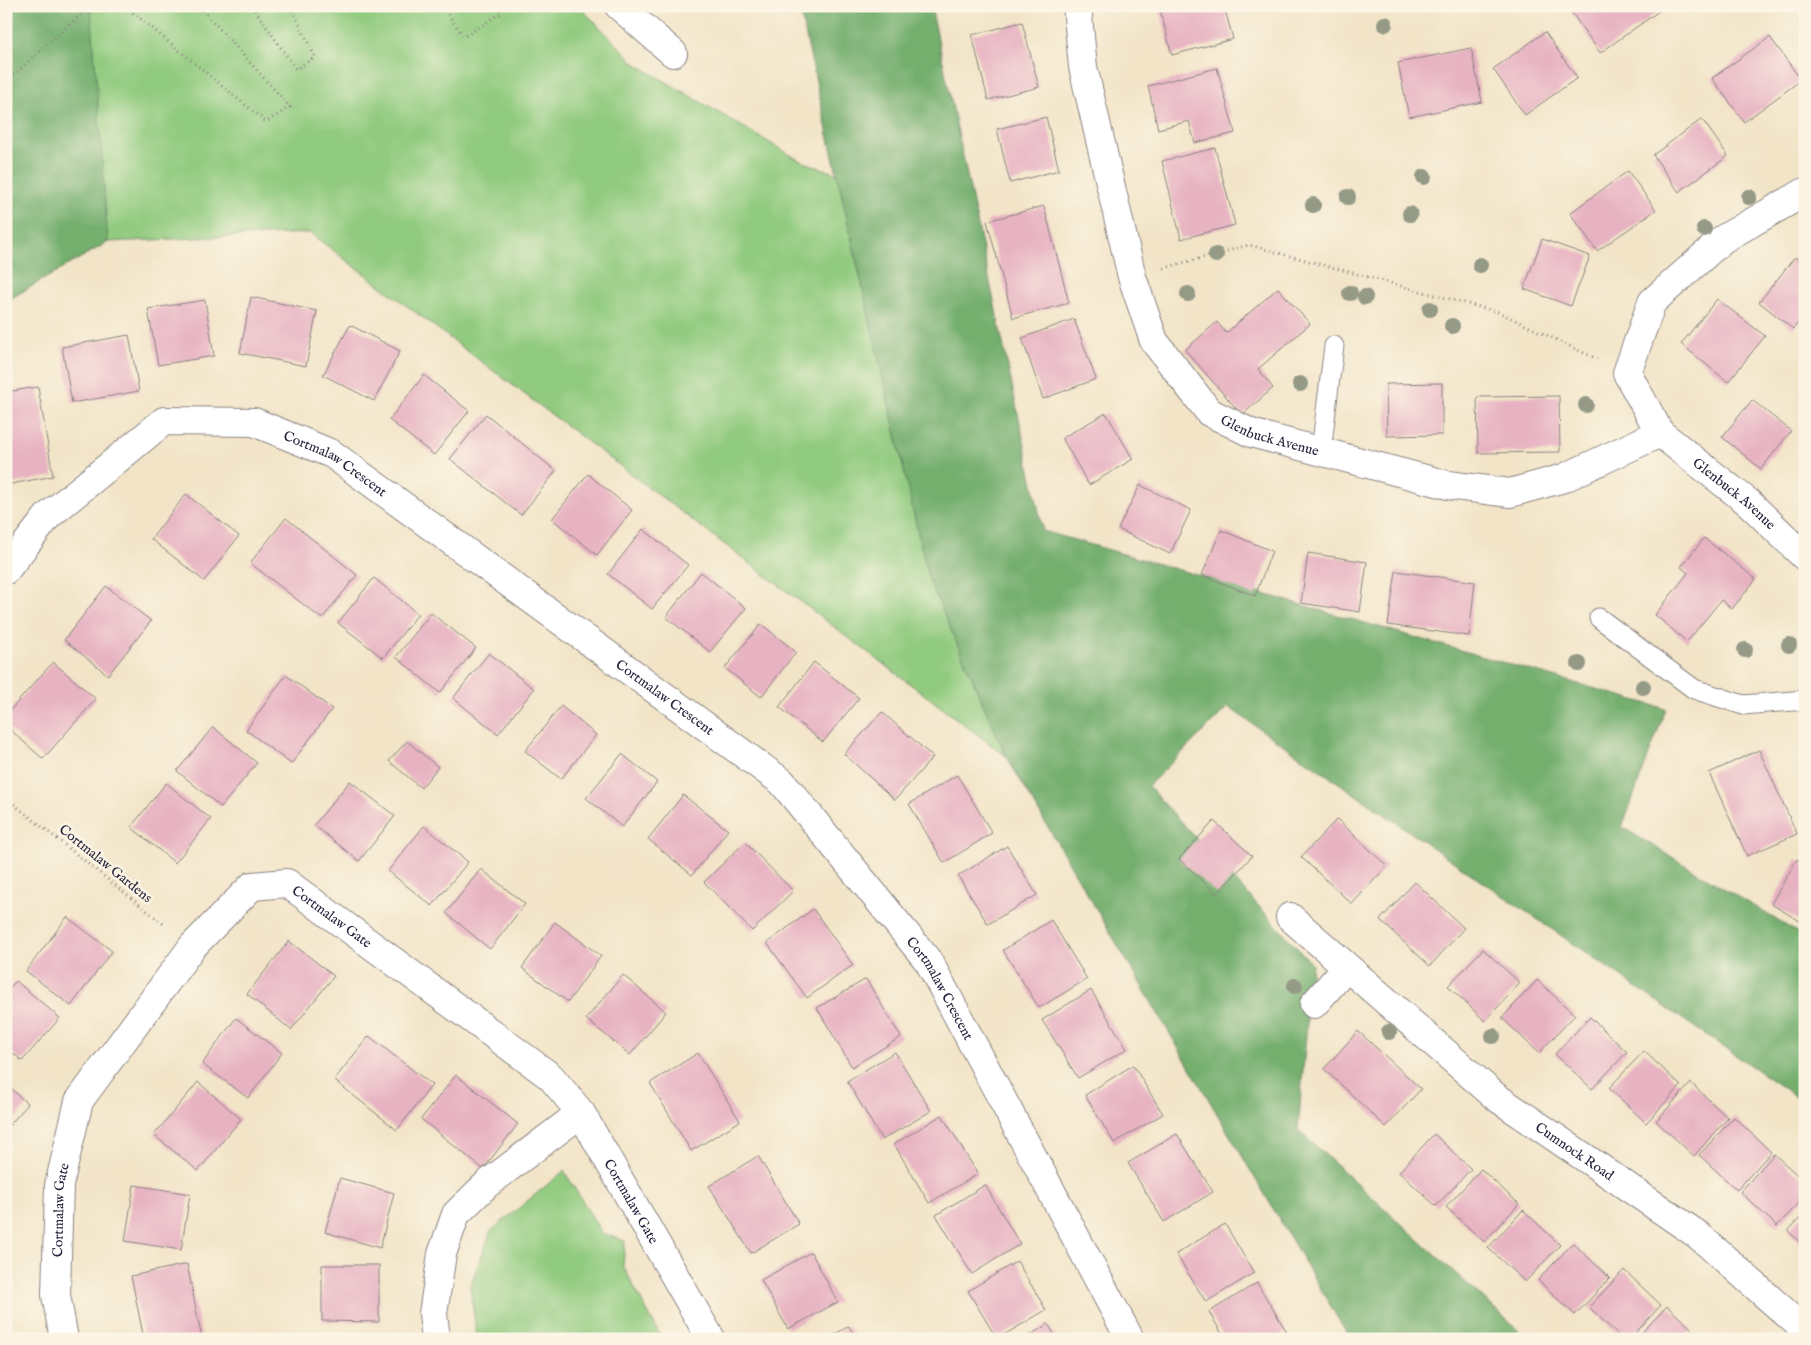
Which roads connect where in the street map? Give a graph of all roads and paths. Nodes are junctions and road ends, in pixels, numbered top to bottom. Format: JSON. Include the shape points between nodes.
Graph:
{"nodes":[{"id":1,"x":90,"y":6,"type":"edge"},
{"id":2,"x":125,"y":6,"type":"edge"},
{"id":3,"x":199,"y":6,"type":"edge"},
{"id":4,"x":252,"y":6,"type":"edge"},
{"id":5,"x":291,"y":6,"type":"edge"},
{"id":6,"x":442,"y":6,"type":"edge"},
{"id":7,"x":498,"y":6,"type":"edge"},
{"id":8,"x":619,"y":6,"type":"edge"},
{"id":9,"x":1077,"y":6,"type":"edge"},
{"id":10,"x":673,"y":53,"type":"dead end"},
{"id":11,"x":6,"y":82,"type":"edge"},
{"id":12,"x":1805,"y":192,"type":"edge"},
{"id":13,"x":1132,"y":277,"type":"junction"},
{"id":14,"x":1334,"y":346,"type":"dead end"},
{"id":15,"x":1627,"y":373,"type":"junction"},
{"id":16,"x":1660,"y":433,"type":"junction"},
{"id":17,"x":1321,"y":452,"type":"junction"},
{"id":18,"x":1805,"y":557,"type":"edge"},
{"id":19,"x":6,"y":570,"type":"edge"},
{"id":20,"x":1599,"y":618,"type":"dead end"},
{"id":21,"x":1805,"y":700,"type":"edge"},
{"id":22,"x":6,"y":798,"type":"edge"},
{"id":23,"x":1290,"y":917,"type":"dead end"},
{"id":24,"x":192,"y":947,"type":"junction"},
{"id":25,"x":1346,"y":968,"type":"junction"},
{"id":26,"x":1314,"y":1004,"type":"dead end"},
{"id":27,"x":581,"y":1113,"type":"junction"},
{"id":28,"x":1805,"y":1330,"type":"edge"},
{"id":29,"x":64,"y":1339,"type":"edge"},
{"id":30,"x":436,"y":1339,"type":"edge"},
{"id":31,"x":711,"y":1339,"type":"edge"},
{"id":32,"x":1130,"y":1339,"type":"edge"}],
"edges":[{"from":1,"to":11,"type":"path"},
{"from":2,"to":3,"type":"path","via":[[266,122],[290,107]]},
{"from":4,"to":5,"type":"path","via":[[296,69],[315,57]]},
{"from":6,"to":7,"type":"path","via":[[464,37],[501,13]]},
{"from":8,"to":10,"type":"street"},
{"from":9,"to":13,"type":"street","name":"Glenbuck Avenue","via":[[1083,67]]},
{"from":12,"to":15,"type":"street","via":[[1722,239],[1652,302]]},
{"from":13,"to":15,"type":"path","via":[[1249,245],[1498,312]]},
{"from":13,"to":17,"type":"street","name":"Glenbuck Avenue","via":[[1154,341],[1209,412],[1251,433]]},
{"from":14,"to":17,"type":"lane"},
{"from":15,"to":16,"type":"street","name":"Glenbuck Avenue"},
{"from":16,"to":17,"type":"street","name":"Glenbuck Avenue","via":[[1564,478],[1510,493],[1448,484]]},
{"from":16,"to":18,"type":"street","name":"Glenbuck Avenue","via":[[1749,503]]},
{"from":19,"to":32,"type":"street","name":"Cortmalaw Crescent","via":[[48,516],[164,421],[254,422],[332,454],[782,782],[929,962]]},
{"from":20,"to":21,"type":"lane","via":[[1694,689],[1743,705]]},
{"from":22,"to":24,"type":"path","name":"Cortmalaw Gardens"},
{"from":23,"to":25,"type":"street","name":"Cumnock Road"},
{"from":24,"to":27,"type":"street","name":"Cortmalaw Gate","via":[[252,886],[287,883],[552,1077]]},
{"from":24,"to":29,"type":"street","name":"Cortmalaw Gate","via":[[79,1101],[59,1185],[56,1295]]},
{"from":25,"to":26,"type":"street"},
{"from":25,"to":28,"type":"street","name":"Cumnock Road","via":[[1496,1097],[1698,1235]]},
{"from":27,"to":30,"type":"street","via":[[487,1184],[456,1214],[442,1254],[433,1314]]},
{"from":27,"to":31,"type":"street","name":"Cortmalaw Gate"}]}
